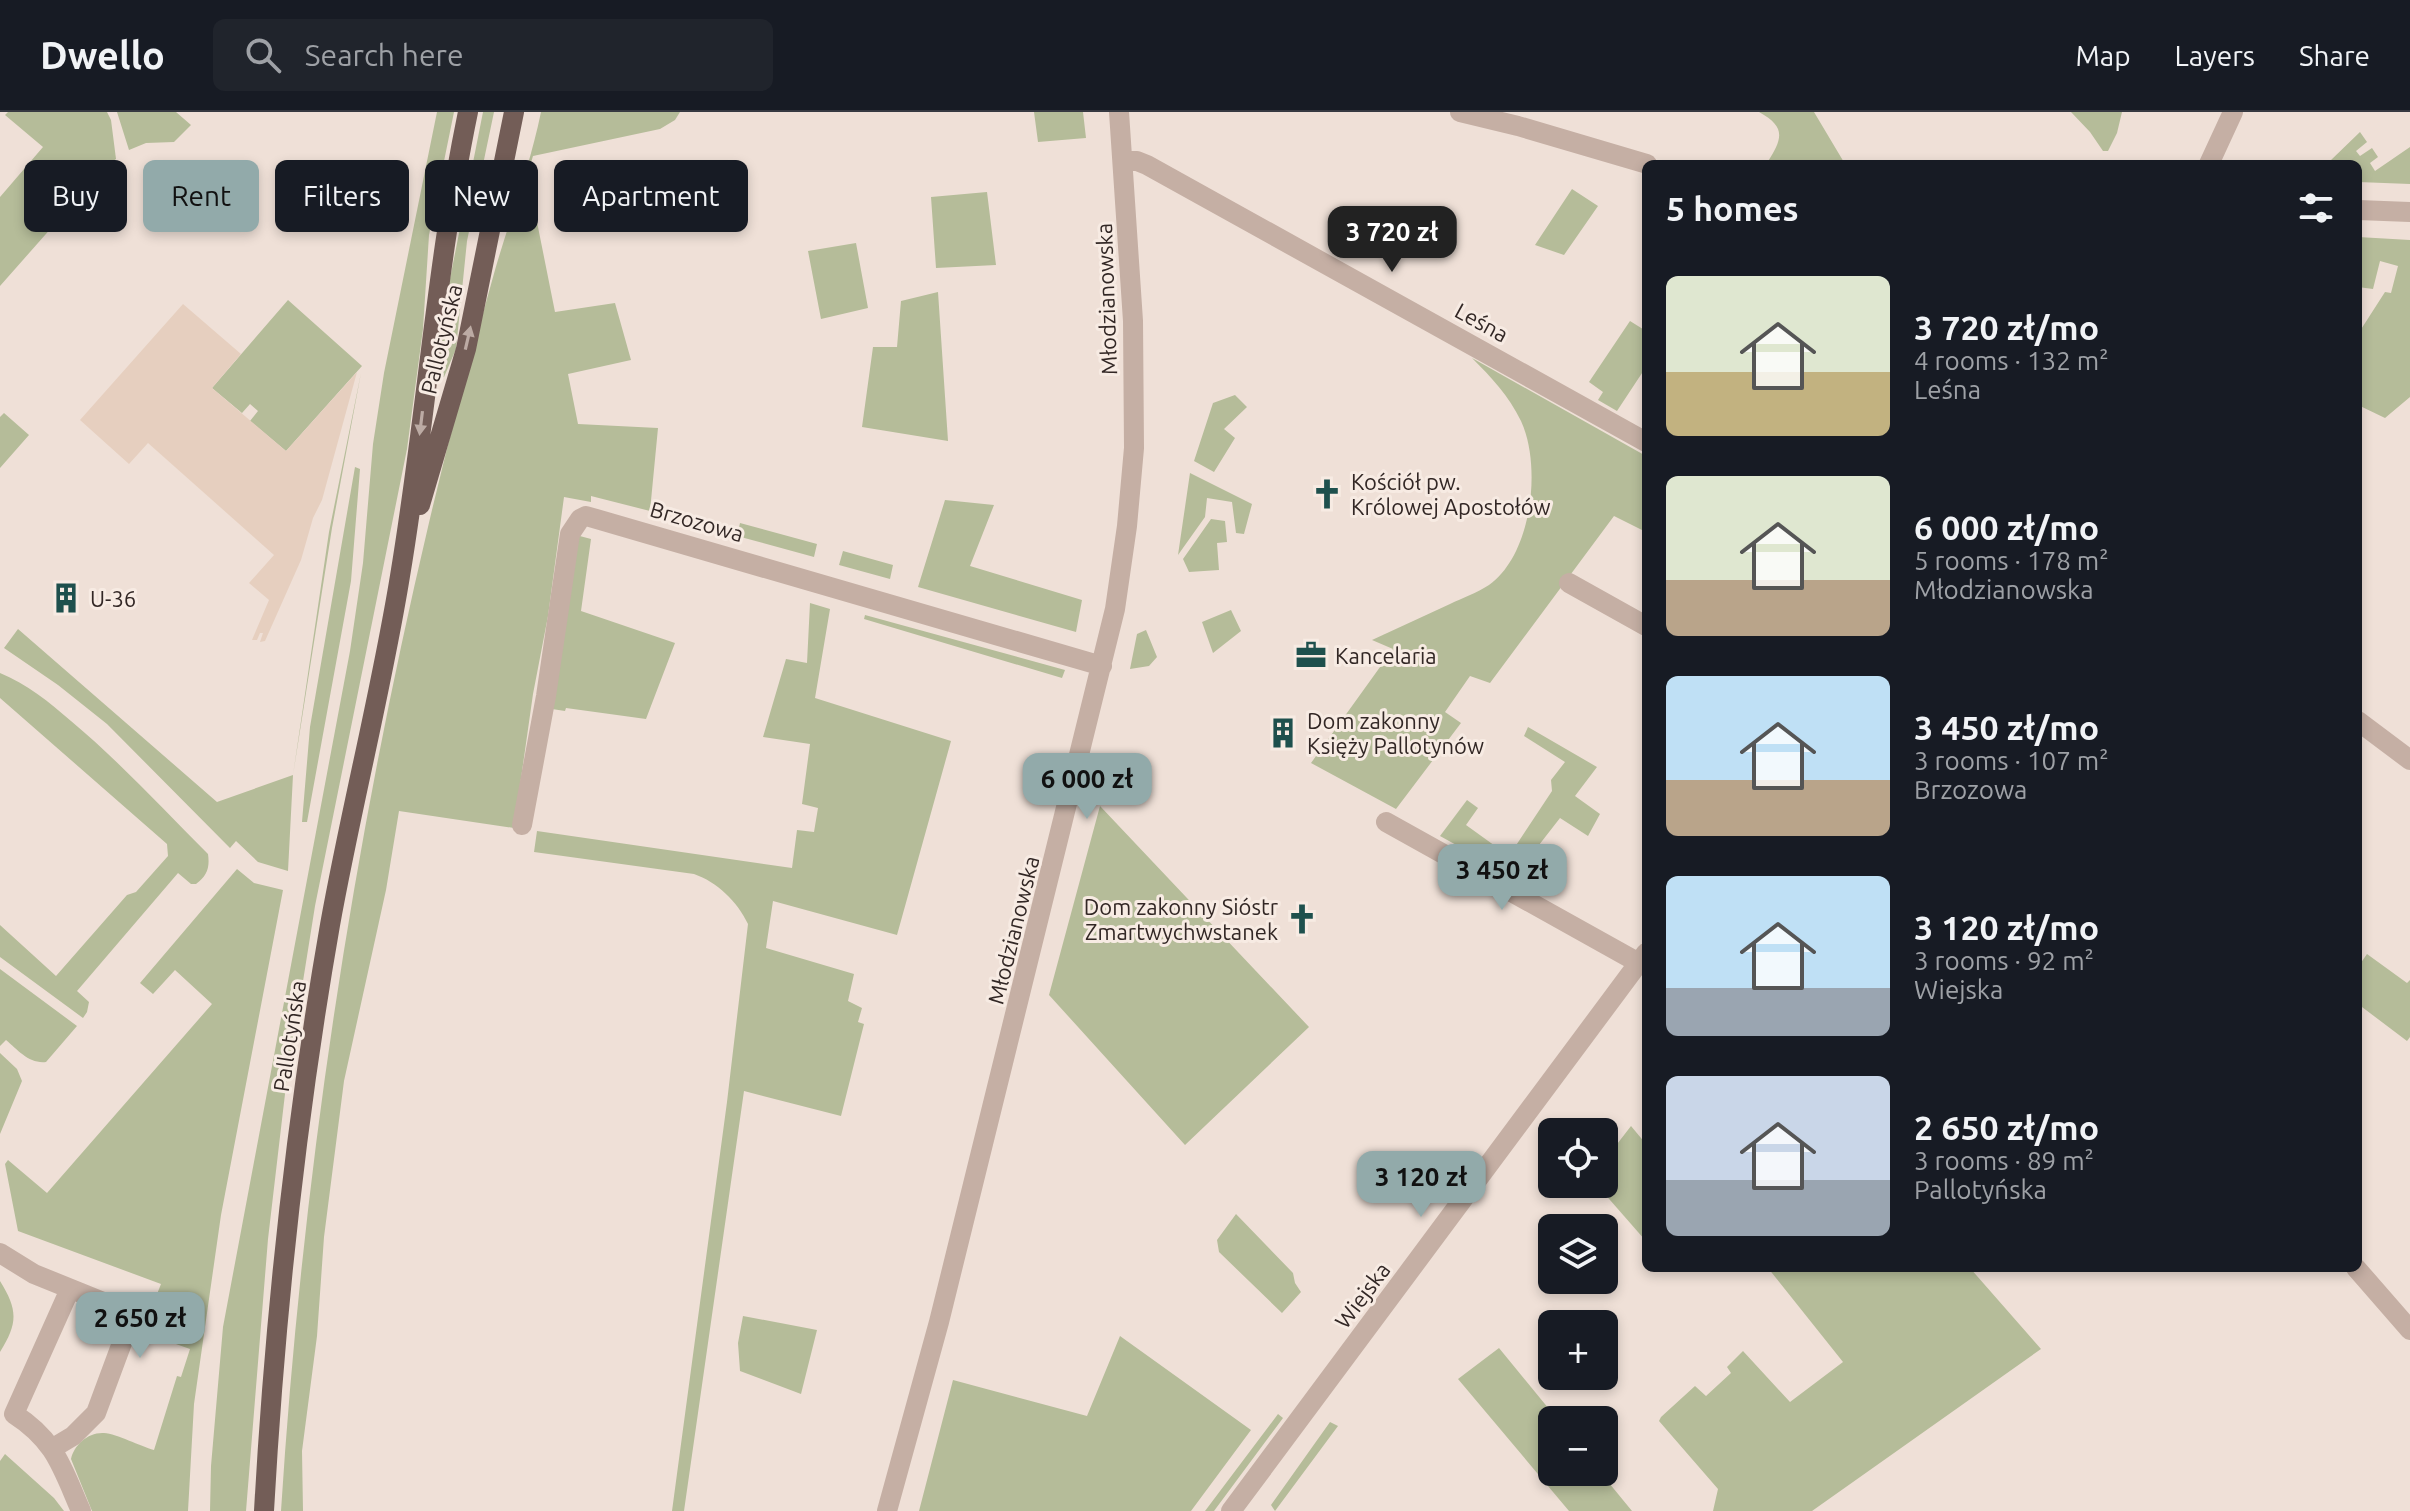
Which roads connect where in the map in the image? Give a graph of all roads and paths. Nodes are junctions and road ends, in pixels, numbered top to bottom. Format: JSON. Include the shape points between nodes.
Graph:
{"nodes":[{"id":1,"x":468,"y":112,"type":"edge"},
{"id":2,"x":514,"y":112,"type":"edge"},
{"id":3,"x":1119,"y":112,"type":"edge"},
{"id":4,"x":1460,"y":112,"type":"edge"},
{"id":5,"x":1488,"y":112,"type":"edge"},
{"id":6,"x":2233,"y":112,"type":"edge"},
{"id":7,"x":1518,"y":126,"type":"junction"},
{"id":8,"x":2211,"y":160,"type":"edge"},
{"id":9,"x":1123,"y":161,"type":"junction"},
{"id":10,"x":1642,"y":163,"type":"edge"},
{"id":11,"x":2362,"y":210,"type":"edge"},
{"id":12,"x":2410,"y":212,"type":"edge"},
{"id":13,"x":1642,"y":440,"type":"edge"},
{"id":14,"x":400,"y":574,"type":"junction"},
{"id":15,"x":1569,"y":583,"type":"dead end"},
{"id":16,"x":1642,"y":624,"type":"edge"},
{"id":17,"x":1102,"y":666,"type":"junction"},
{"id":18,"x":2362,"y":724,"type":"edge"},
{"id":19,"x":2410,"y":760,"type":"edge"},
{"id":20,"x":1386,"y":822,"type":"dead end"},
{"id":21,"x":522,"y":825,"type":"dead end"},
{"id":22,"x":1642,"y":958,"type":"edge"},
{"id":23,"x":0,"y":1253,"type":"edge"},
{"id":24,"x":2359,"y":1272,"type":"edge"},
{"id":25,"x":70,"y":1289,"type":"junction"},
{"id":26,"x":2410,"y":1330,"type":"edge"},
{"id":27,"x":53,"y":1448,"type":"junction"},
{"id":28,"x":81,"y":1511,"type":"edge"},
{"id":29,"x":264,"y":1511,"type":"edge"},
{"id":30,"x":887,"y":1511,"type":"edge"},
{"id":31,"x":1231,"y":1511,"type":"edge"}],
"edges":[{"from":1,"to":14,"type":"main road","name":"Pallotyńska","one_way":true,"via":[[445,234]]},
{"from":14,"to":2,"type":"main road","name":"Pallotyńska","one_way":true,"via":[[466,349]]},
{"from":3,"to":9,"type":"street","name":"Młodzianowska"},
{"from":4,"to":7,"type":"street"},
{"from":5,"to":7,"type":"street"},
{"from":6,"to":8,"type":"street"},
{"from":7,"to":10,"type":"street"},
{"from":9,"to":13,"type":"street","name":"Leśna","via":[[1147,165],[1236,212]]},
{"from":9,"to":17,"type":"street","name":"Młodzianowska","via":[[1134,448],[1125,540]]},
{"from":11,"to":12,"type":"street"},
{"from":14,"to":29,"type":"main road","name":"Pallotyńska","via":[[330,925],[292,1178]]},
{"from":15,"to":16,"type":"street"},
{"from":17,"to":21,"type":"street","name":"Brzozowa","via":[[586,516],[570,534]]},
{"from":17,"to":30,"type":"street","name":"Młodzianowska"},
{"from":18,"to":19,"type":"street"},
{"from":20,"to":22,"type":"street"},
{"from":22,"to":31,"type":"street","name":"Wiejska"},
{"from":23,"to":25,"type":"street"},
{"from":24,"to":26,"type":"street"},
{"from":25,"to":27,"type":"street","via":[[14,1414]]},
{"from":25,"to":27,"type":"street","via":[[118,1308],[129,1324],[96,1413]]},
{"from":27,"to":28,"type":"street"}]}
